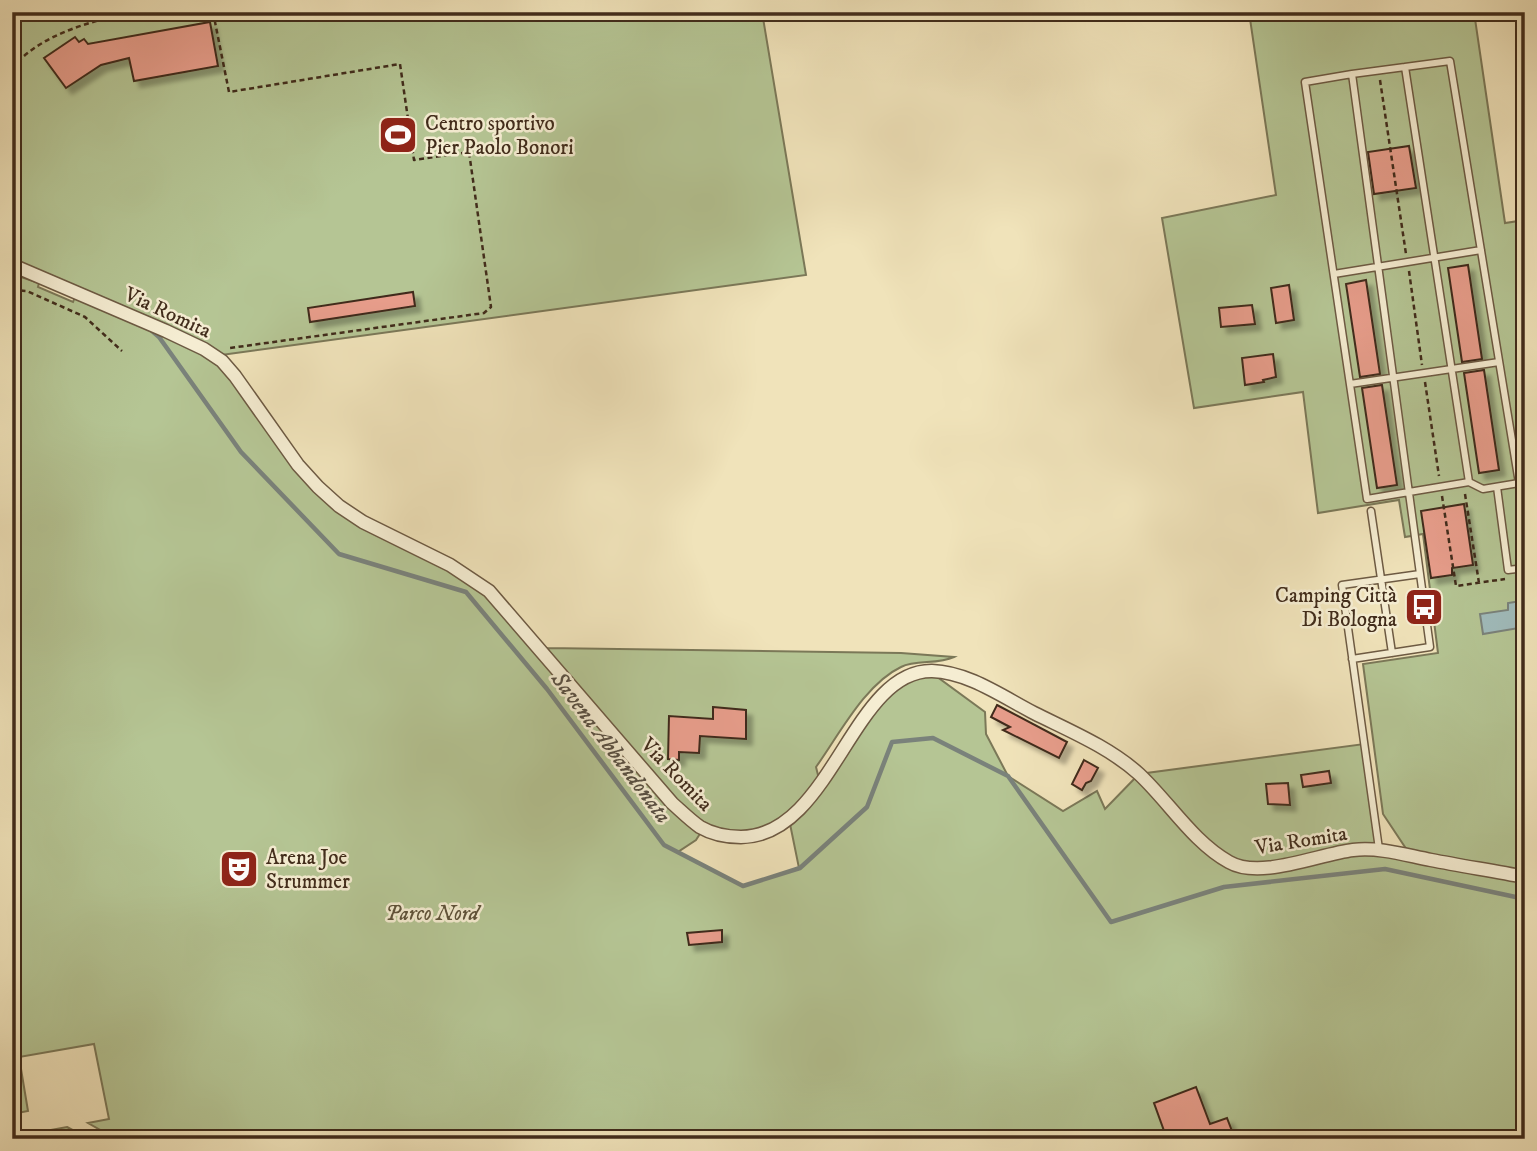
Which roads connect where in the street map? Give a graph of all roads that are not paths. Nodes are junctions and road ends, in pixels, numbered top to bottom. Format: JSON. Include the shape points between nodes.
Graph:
{"nodes":[{"id":1,"x":1405,"y":67,"type":"junction"},
{"id":2,"x":1352,"y":74,"type":"junction"},
{"id":3,"x":1481,"y":250,"type":"junction"},
{"id":4,"x":1434,"y":258,"type":"junction"},
{"id":5,"x":12,"y":265,"type":"edge"},
{"id":6,"x":1378,"y":267,"type":"junction"},
{"id":7,"x":1334,"y":274,"type":"junction"},
{"id":8,"x":1499,"y":362,"type":"junction"},
{"id":9,"x":1452,"y":369,"type":"junction"},
{"id":10,"x":1393,"y":378,"type":"junction"},
{"id":11,"x":1350,"y":384,"type":"junction"},
{"id":12,"x":1466,"y":483,"type":"junction"},
{"id":13,"x":1497,"y":487,"type":"junction"},
{"id":14,"x":1409,"y":493,"type":"junction"},
{"id":15,"x":1371,"y":511,"type":"dead end"},
{"id":16,"x":1525,"y":568,"type":"edge"},
{"id":17,"x":1420,"y":574,"type":"junction"},
{"id":18,"x":1381,"y":579,"type":"junction"},
{"id":19,"x":1392,"y":653,"type":"junction"},
{"id":20,"x":1352,"y":659,"type":"junction"},
{"id":21,"x":1379,"y":849,"type":"junction"},
{"id":22,"x":1525,"y":877,"type":"edge"}],
"edges":[{"from":1,"to":2,"type":"lane"},
{"from":1,"to":3,"type":"lane","via":[[1450,61]]},
{"from":1,"to":4,"type":"lane"},
{"from":2,"to":6,"type":"lane"},
{"from":2,"to":7,"type":"lane","via":[[1305,82]]},
{"from":3,"to":4,"type":"lane"},
{"from":3,"to":8,"type":"lane"},
{"from":4,"to":6,"type":"lane"},
{"from":4,"to":9,"type":"lane"},
{"from":5,"to":21,"type":"street","name":"Via Romita","via":[[205,349],[222,361],[318,487],[363,522],[450,565],[489,591],[672,803],[703,829],[749,836],[762,834],[789,818],[879,698],[904,679],[929,671],[971,680],[1104,749],[1139,774],[1217,855],[1243,869]]},
{"from":6,"to":7,"type":"lane"},
{"from":6,"to":10,"type":"lane"},
{"from":7,"to":11,"type":"lane"},
{"from":8,"to":9,"type":"lane"},
{"from":8,"to":13,"type":"lane","via":[[1519,483]]},
{"from":9,"to":10,"type":"lane"},
{"from":9,"to":12,"type":"lane"},
{"from":10,"to":11,"type":"lane"},
{"from":10,"to":14,"type":"lane"},
{"from":11,"to":14,"type":"lane","via":[[1367,499]]},
{"from":12,"to":13,"type":"lane","via":[[1483,489]]},
{"from":12,"to":14,"type":"lane"},
{"from":13,"to":16,"type":"lane","via":[[1508,570]]},
{"from":14,"to":17,"type":"lane"},
{"from":15,"to":18,"type":"lane"},
{"from":17,"to":18,"type":"lane"},
{"from":17,"to":19,"type":"lane","via":[[1430,647]]},
{"from":18,"to":19,"type":"lane"},
{"from":18,"to":20,"type":"lane","via":[[1342,585]]},
{"from":19,"to":20,"type":"lane"},
{"from":20,"to":21,"type":"lane"},
{"from":21,"to":22,"type":"street","name":"Via Romita"}]}
